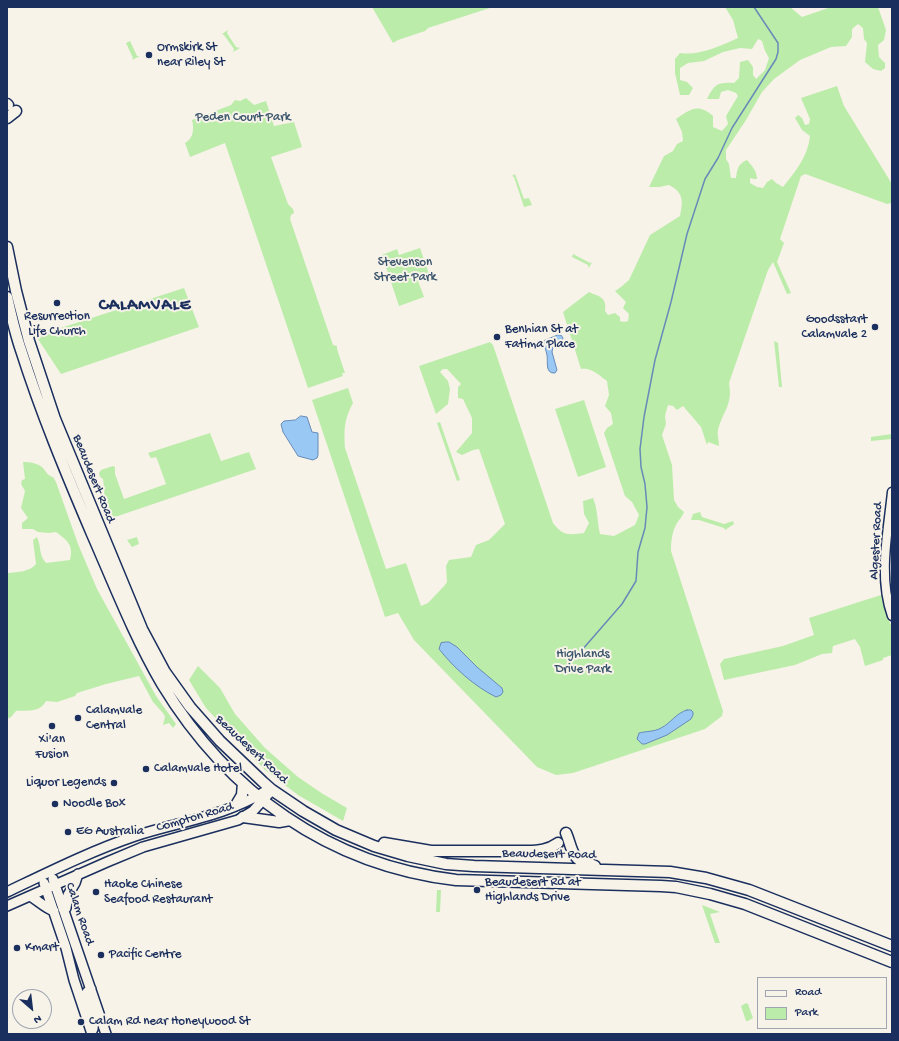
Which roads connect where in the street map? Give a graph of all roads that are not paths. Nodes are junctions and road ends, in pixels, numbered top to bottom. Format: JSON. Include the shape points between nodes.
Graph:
{"nodes":[{"id":1,"x":10,"y":106,"type":"edge"},
{"id":2,"x":7,"y":118,"type":"edge"},
{"id":3,"x":7,"y":247,"type":"edge"},
{"id":4,"x":7,"y":297,"type":"edge"},
{"id":5,"x":892,"y":492,"type":"edge"},
{"id":6,"x":892,"y":616,"type":"edge"},
{"id":7,"x":243,"y":783,"type":"junction"},
{"id":8,"x":271,"y":789,"type":"junction"},
{"id":9,"x":260,"y":798,"type":"junction"},
{"id":10,"x":236,"y":805,"type":"junction"},
{"id":11,"x":243,"y":817,"type":"junction"},
{"id":12,"x":290,"y":820,"type":"junction"},
{"id":13,"x":566,"y":833,"type":"dead end"},
{"id":14,"x":354,"y":839,"type":"junction"},
{"id":15,"x":558,"y":843,"type":"dead end"},
{"id":16,"x":606,"y":870,"type":"junction"},
{"id":17,"x":50,"y":872,"type":"junction"},
{"id":18,"x":78,"y":874,"type":"junction"},
{"id":19,"x":41,"y":876,"type":"junction"},
{"id":20,"x":56,"y":884,"type":"junction"},
{"id":21,"x":46,"y":888,"type":"junction"},
{"id":22,"x":7,"y":892,"type":"edge"},
{"id":23,"x":30,"y":896,"type":"junction"},
{"id":24,"x":7,"y":906,"type":"edge"},
{"id":25,"x":54,"y":911,"type":"junction"},
{"id":26,"x":66,"y":912,"type":"junction"},
{"id":27,"x":892,"y":946,"type":"edge"},
{"id":28,"x":892,"y":962,"type":"edge"},
{"id":29,"x":91,"y":989,"type":"junction"},
{"id":30,"x":92,"y":1033,"type":"edge"},
{"id":31,"x":106,"y":1034,"type":"edge"}],
"edges":[{"from":1,"to":2,"type":"highway"},
{"from":3,"to":8,"type":"highway","name":"Beaudesert Road","via":[[27,334],[54,419],[142,629],[165,672],[190,707],[228,749]]},
{"from":4,"to":7,"type":"highway","name":"Beaudesert Road","via":[[20,349],[44,418],[136,635],[163,685],[184,716],[212,752]]},
{"from":5,"to":6,"type":"main road","name":"Algester Road","via":[[885,569],[888,606]]},
{"from":7,"to":9,"type":"highway","name":"Beaudesert Road"},
{"from":7,"to":10,"type":"highway","via":[[242,795]]},
{"from":8,"to":9,"type":"main road","name":"Compton Road"},
{"from":8,"to":14,"type":"highway","name":"Beaudesert Road","via":[[316,819]]},
{"from":9,"to":10,"type":"main road","name":"Compton Road"},
{"from":9,"to":11,"type":"main road","name":"Compton Road","via":[[253,811]]},
{"from":9,"to":12,"type":"highway","name":"Beaudesert Road"},
{"from":10,"to":17,"type":"main road","name":"Compton Road","via":[[214,814],[129,838]]},
{"from":11,"to":12,"type":"highway","via":[[279,822]]},
{"from":11,"to":18,"type":"main road","name":"Compton Road","via":[[234,822],[148,846]]},
{"from":12,"to":28,"type":"highway","name":"Beaudesert Road","via":[[365,859],[402,871],[438,878],[482,882],[661,886],[710,894],[745,904]]},
{"from":13,"to":16,"type":"highway","via":[[572,852],[577,858]]},
{"from":14,"to":15,"type":"highway","via":[[366,838],[396,846],[432,851],[536,851]]},
{"from":14,"to":16,"type":"highway","name":"Beaudesert Road","via":[[408,856],[458,865]]},
{"from":16,"to":27,"type":"highway","name":"Beaudesert Road","via":[[670,872],[727,883]]},
{"from":17,"to":19,"type":"main road","name":"Compton Road"},
{"from":17,"to":20,"type":"main road","name":"Calam Road"},
{"from":18,"to":20,"type":"main road","name":"Compton Road"},
{"from":18,"to":26,"type":"main road","via":[[69,892]]},
{"from":19,"to":21,"type":"main road","name":"Calam Road"},
{"from":19,"to":22,"type":"main road","name":"Compton Road"},
{"from":20,"to":21,"type":"main road","name":"Compton Road"},
{"from":20,"to":26,"type":"main road","name":"Calam Road"},
{"from":21,"to":23,"type":"main road","name":"Compton Road"},
{"from":21,"to":25,"type":"main road","name":"Calam Road"},
{"from":23,"to":24,"type":"main road","name":"Compton Road"},
{"from":23,"to":25,"type":"main road","via":[[46,909]]},
{"from":25,"to":30,"type":"main road","name":"Calam Road"},
{"from":26,"to":29,"type":"main road","name":"Calam Road"},
{"from":29,"to":30,"type":"main road","via":[[86,995],[94,1021]]},
{"from":29,"to":31,"type":"main road","name":"Calam Road"}]}
